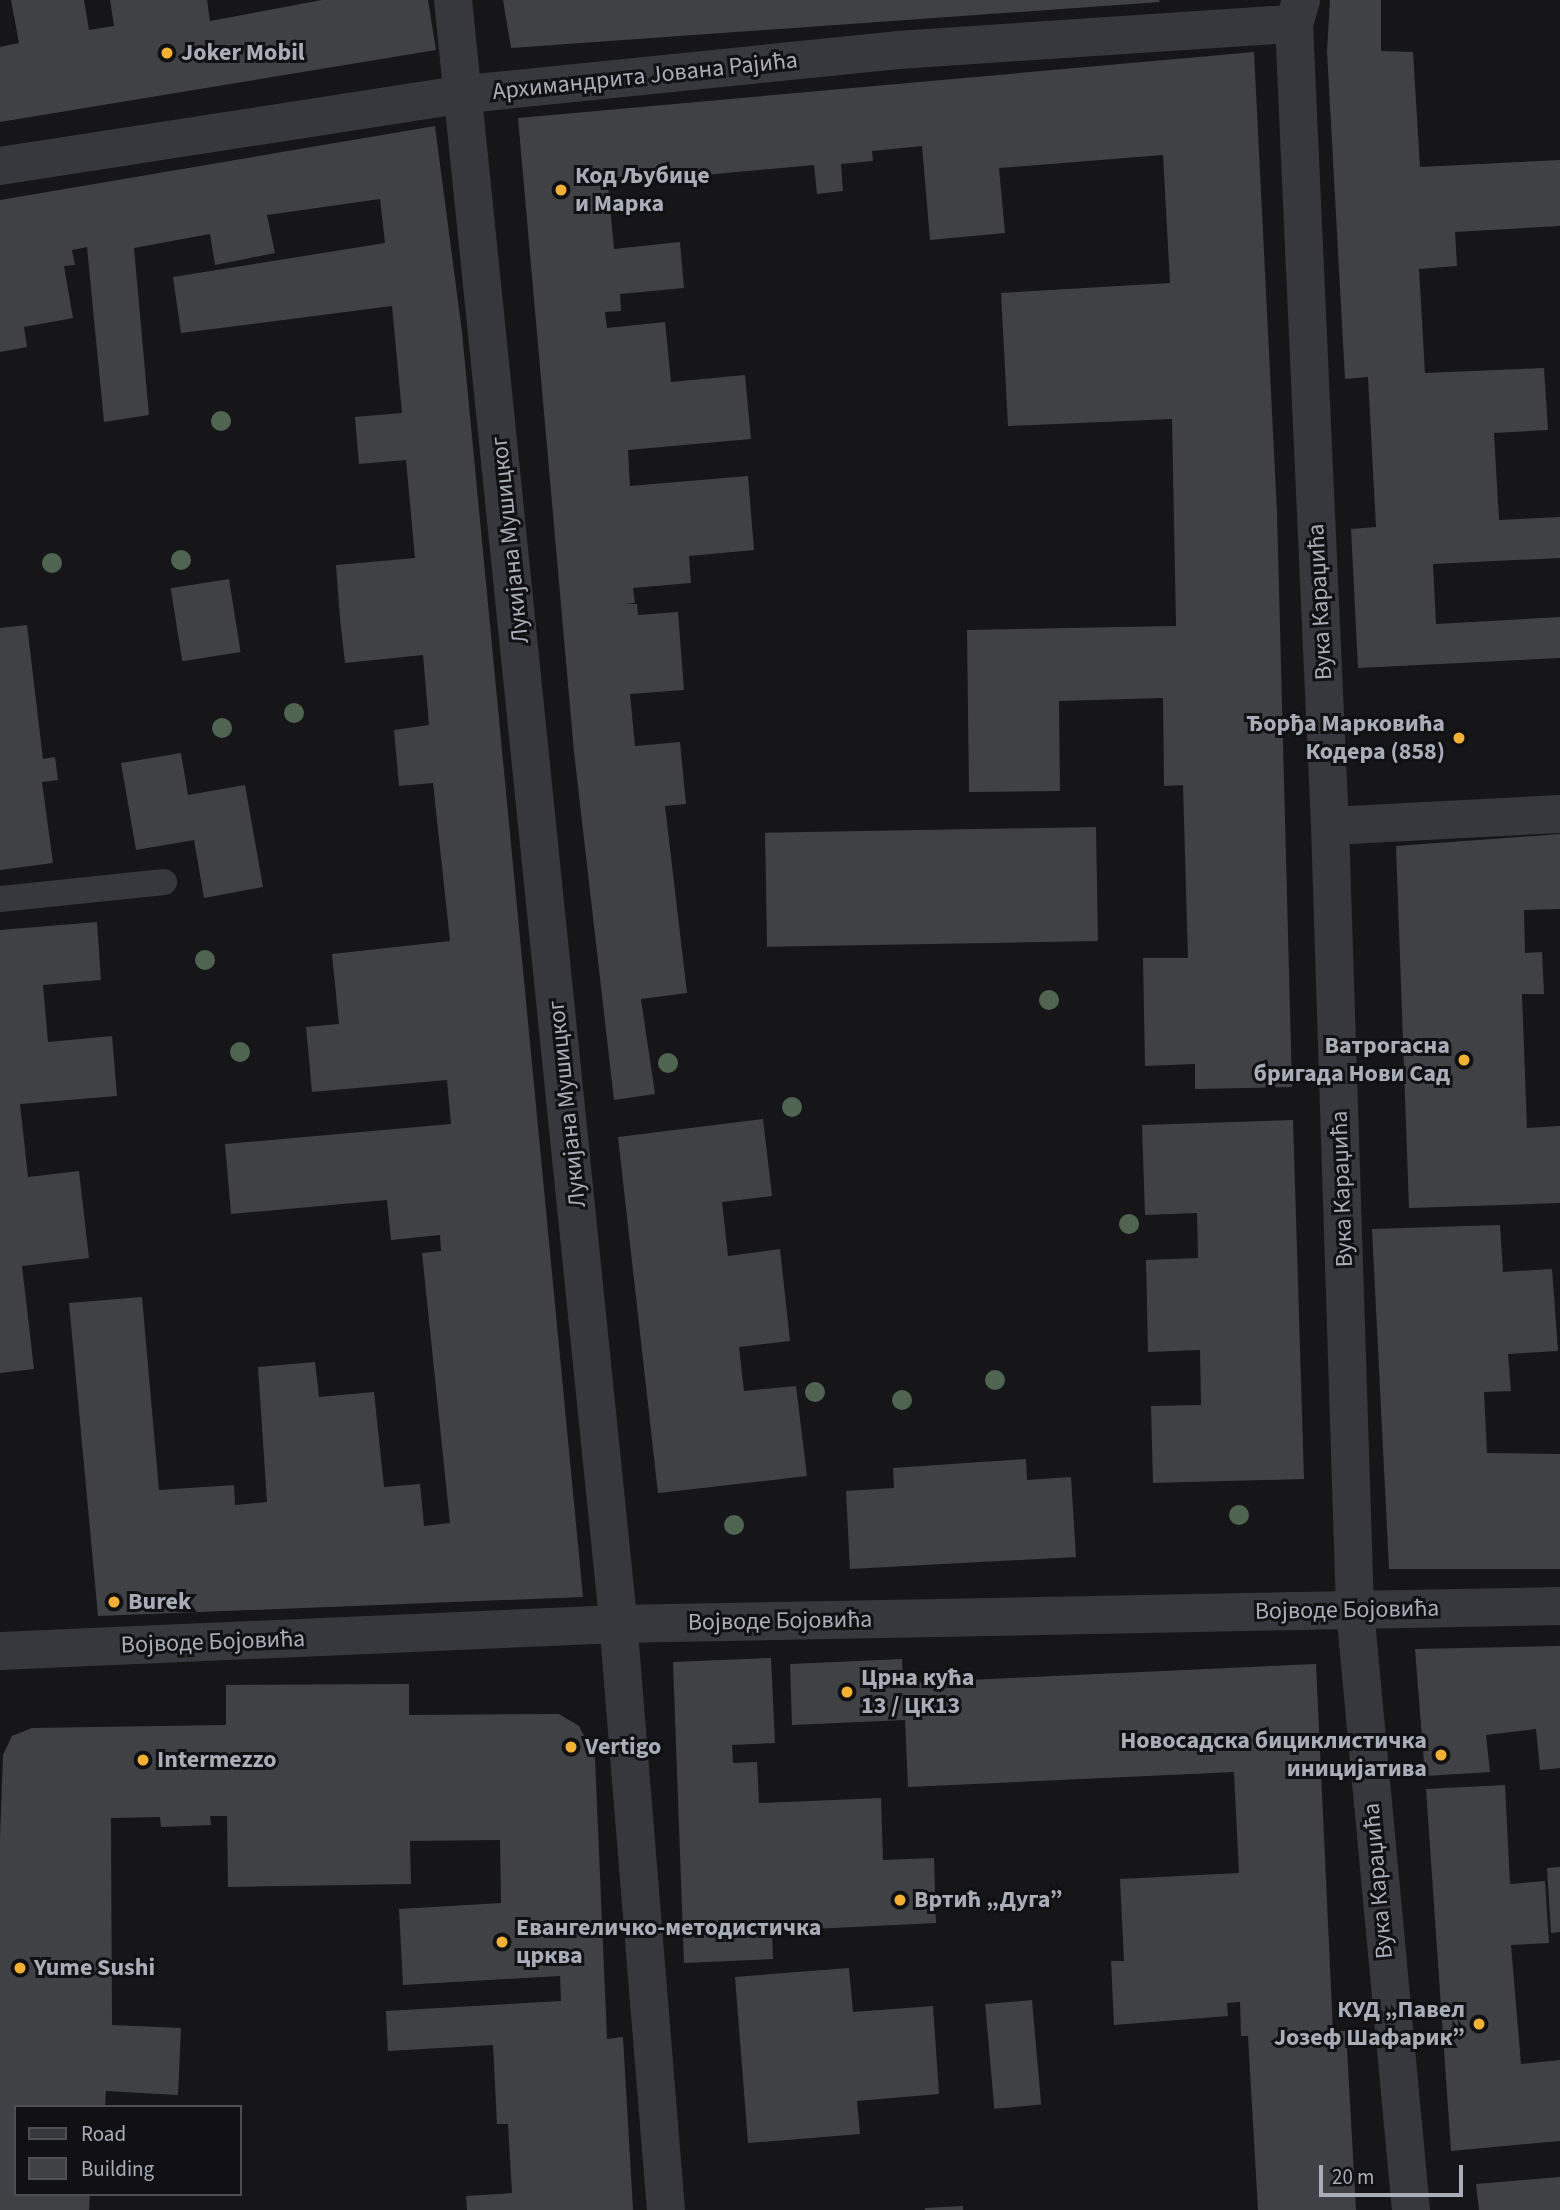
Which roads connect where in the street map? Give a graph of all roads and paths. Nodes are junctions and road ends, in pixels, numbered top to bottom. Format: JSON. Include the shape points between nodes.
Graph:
{"nodes":[{"id":1,"x":453,"y":0,"type":"edge"},
{"id":2,"x":1297,"y":12,"type":"edge"},
{"id":3,"x":466,"y":94,"type":"junction"},
{"id":4,"x":0,"y":166,"type":"edge"},
{"id":5,"x":1560,"y":814,"type":"edge"},
{"id":6,"x":1330,"y":826,"type":"junction"},
{"id":7,"x":164,"y":882,"type":"dead end"},
{"id":8,"x":0,"y":898,"type":"edge"},
{"id":9,"x":1560,"y":1606,"type":"edge"},
{"id":10,"x":1355,"y":1610,"type":"junction"},
{"id":11,"x":618,"y":1624,"type":"junction"},
{"id":12,"x":0,"y":1651,"type":"edge"},
{"id":13,"x":666,"y":2210,"type":"edge"},
{"id":14,"x":1412,"y":2210,"type":"edge"}],
"edges":[{"from":1,"to":3,"type":"street","name":"Лукијана Мушицког"},
{"from":2,"to":3,"type":"street","name":"Архимандрита Јована Рајића"},
{"from":2,"to":6,"type":"street","name":"Вука Караџића"},
{"from":3,"to":4,"type":"street","name":"Архимандрита Јована Рајића"},
{"from":3,"to":11,"type":"street","name":"Лукијана Мушицког"},
{"from":5,"to":6,"type":"street"},
{"from":6,"to":10,"type":"street","name":"Вука Караџића"},
{"from":7,"to":8,"type":"lane"},
{"from":9,"to":10,"type":"street","name":"Војводе Бојовића"},
{"from":10,"to":11,"type":"street","name":"Војводе Бојовића"},
{"from":10,"to":14,"type":"street","name":"Вука Караџића"},
{"from":11,"to":12,"type":"street","name":"Војводе Бојовића"},
{"from":11,"to":13,"type":"street","name":"Лукијана Мушицког"}]}
